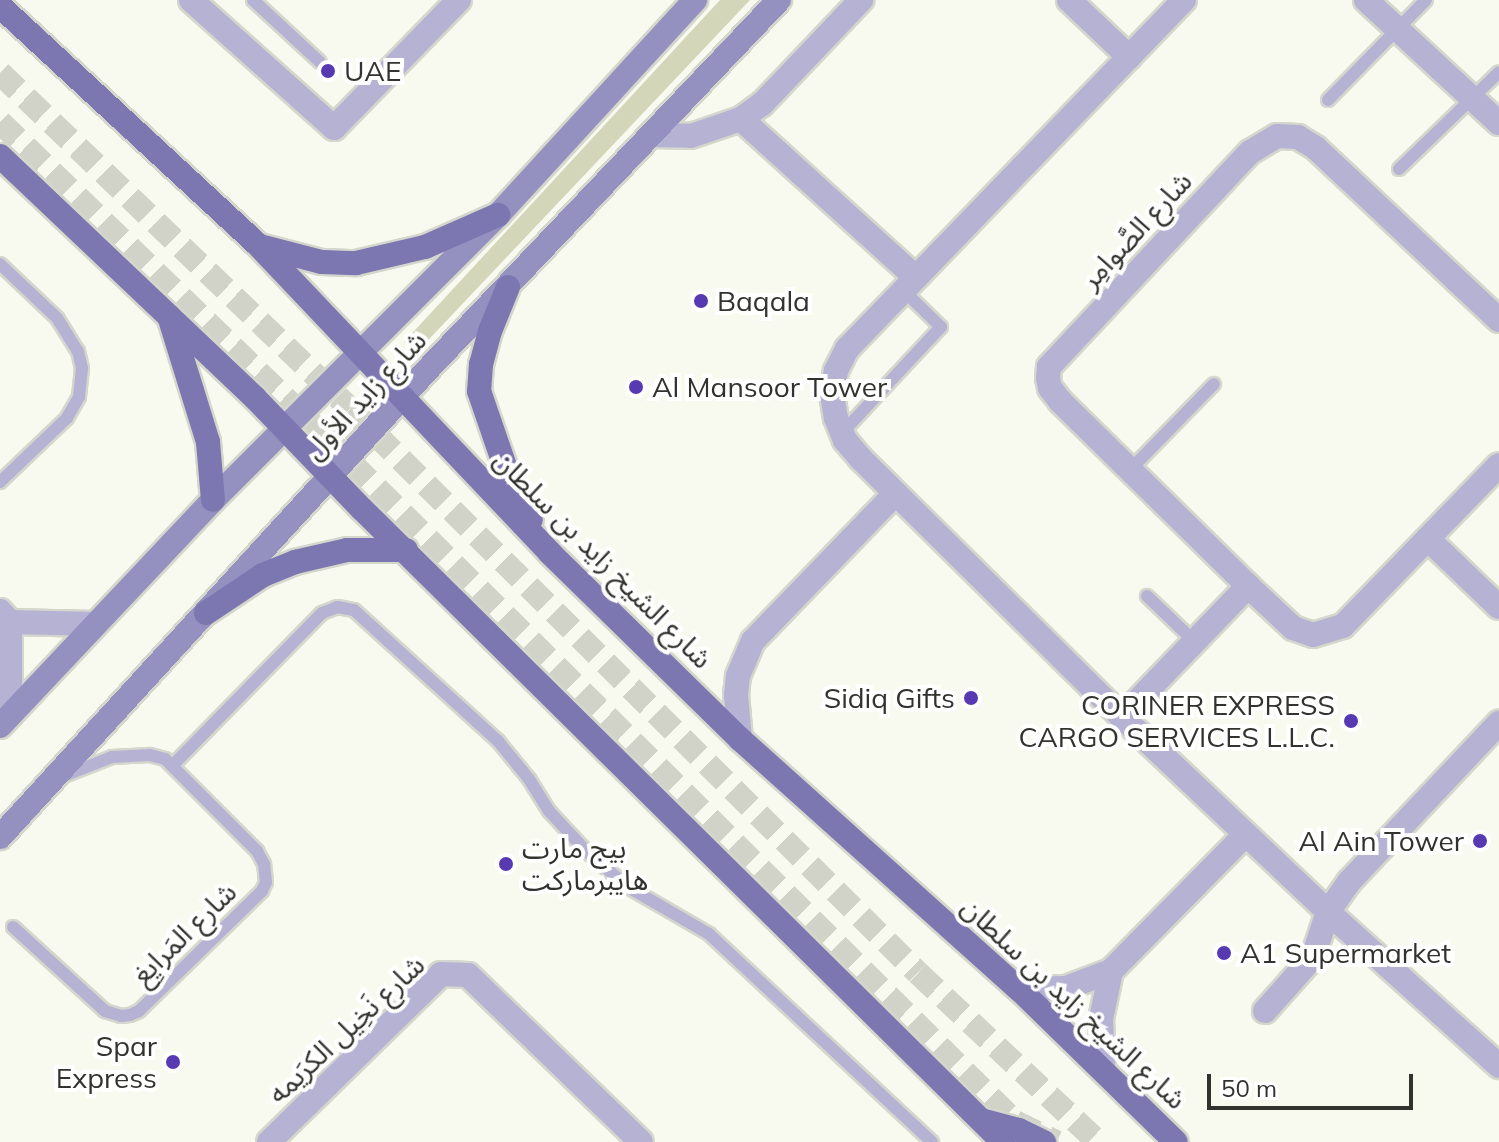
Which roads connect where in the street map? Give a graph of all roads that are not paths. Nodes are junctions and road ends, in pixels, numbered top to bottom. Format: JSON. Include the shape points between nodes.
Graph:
{"nodes":[{"id":1,"x":191,"y":0,"type":"edge"},
{"id":2,"x":253,"y":0,"type":"edge"},
{"id":3,"x":459,"y":0,"type":"edge"},
{"id":4,"x":695,"y":0,"type":"edge"},
{"id":5,"x":779,"y":0,"type":"edge"},
{"id":6,"x":861,"y":0,"type":"edge"},
{"id":7,"x":1069,"y":0,"type":"edge"},
{"id":8,"x":1184,"y":0,"type":"edge"},
{"id":9,"x":1366,"y":0,"type":"edge"},
{"id":10,"x":1426,"y":0,"type":"edge"},
{"id":11,"x":4,"y":7,"type":"edge"},
{"id":12,"x":1398,"y":30,"type":"junction"},
{"id":13,"x":1129,"y":57,"type":"junction"},
{"id":14,"x":320,"y":62,"type":"dead end"},
{"id":15,"x":1499,"y":72,"type":"edge"},
{"id":16,"x":1473,"y":99,"type":"junction"},
{"id":17,"x":1328,"y":100,"type":"dead end"},
{"id":18,"x":741,"y":119,"type":"junction"},
{"id":19,"x":1499,"y":123,"type":"edge"},
{"id":20,"x":652,"y":135,"type":"junction"},
{"id":21,"x":0,"y":156,"type":"edge"},
{"id":22,"x":1399,"y":169,"type":"dead end"},
{"id":23,"x":498,"y":215,"type":"junction"},
{"id":24,"x":258,"y":245,"type":"junction"},
{"id":25,"x":0,"y":264,"type":"edge"},
{"id":26,"x":909,"y":284,"type":"junction"},
{"id":27,"x":508,"y":287,"type":"junction"},
{"id":28,"x":168,"y":314,"type":"junction"},
{"id":29,"x":1498,"y":317,"type":"edge"},
{"id":30,"x":361,"y":355,"type":"junction"},
{"id":31,"x":1214,"y":384,"type":"dead end"},
{"id":32,"x":402,"y":398,"type":"junction"},
{"id":33,"x":286,"y":431,"type":"junction"},
{"id":34,"x":842,"y":433,"type":"junction"},
{"id":35,"x":1499,"y":465,"type":"edge"},
{"id":36,"x":1130,"y":470,"type":"junction"},
{"id":37,"x":331,"y":477,"type":"junction"},
{"id":38,"x":0,"y":482,"type":"edge"},
{"id":39,"x":895,"y":494,"type":"junction"},
{"id":40,"x":213,"y":500,"type":"junction"},
{"id":41,"x":1428,"y":539,"type":"junction"},
{"id":42,"x":406,"y":550,"type":"junction"},
{"id":43,"x":550,"y":553,"type":"junction"},
{"id":44,"x":1248,"y":586,"type":"junction"},
{"id":45,"x":1147,"y":596,"type":"dead end"},
{"id":46,"x":1499,"y":607,"type":"edge"},
{"id":47,"x":206,"y":613,"type":"junction"},
{"id":48,"x":5,"y":617,"type":"edge"},
{"id":49,"x":95,"y":624,"type":"junction"},
{"id":50,"x":1194,"y":641,"type":"junction"},
{"id":51,"x":1122,"y":717,"type":"junction"},
{"id":52,"x":5,"y":720,"type":"edge"},
{"id":53,"x":1499,"y":723,"type":"edge"},
{"id":54,"x":740,"y":739,"type":"junction"},
{"id":55,"x":174,"y":764,"type":"junction"},
{"id":56,"x":42,"y":790,"type":"junction"},
{"id":57,"x":1246,"y":834,"type":"junction"},
{"id":58,"x":0,"y":837,"type":"edge"},
{"id":59,"x":1328,"y":912,"type":"junction"},
{"id":60,"x":13,"y":927,"type":"dead end"},
{"id":61,"x":1111,"y":971,"type":"junction"},
{"id":62,"x":1019,"y":989,"type":"junction"},
{"id":63,"x":1265,"y":1011,"type":"dead end"},
{"id":64,"x":1499,"y":1066,"type":"edge"},
{"id":65,"x":1103,"y":1068,"type":"junction"},
{"id":66,"x":985,"y":1121,"type":"junction"},
{"id":67,"x":269,"y":1142,"type":"edge"},
{"id":68,"x":641,"y":1142,"type":"edge"},
{"id":69,"x":932,"y":1142,"type":"edge"},
{"id":70,"x":1003,"y":1142,"type":"edge"},
{"id":71,"x":1044,"y":1142,"type":"edge"},
{"id":72,"x":1176,"y":1142,"type":"edge"}],
"edges":[{"from":1,"to":3,"type":"street","via":[[334,128]]},
{"from":2,"to":14,"type":"lane"},
{"from":4,"to":23,"type":"main road","name":"شارع زايد الأول"},
{"from":5,"to":20,"type":"main road","name":"شارع زايد الأول"},
{"from":6,"to":18,"type":"street","via":[[762,104]]},
{"from":7,"to":13,"type":"street"},
{"from":8,"to":13,"type":"street"},
{"from":9,"to":12,"type":"street"},
{"from":10,"to":12,"type":"lane"},
{"from":11,"to":24,"type":"main road","name":"شارع الشيخ زايد بن سلطان"},
{"from":12,"to":16,"type":"street"},
{"from":12,"to":17,"type":"lane"},
{"from":13,"to":26,"type":"street"},
{"from":15,"to":16,"type":"lane"},
{"from":16,"to":19,"type":"street"},
{"from":16,"to":22,"type":"lane"},
{"from":18,"to":20,"type":"street","via":[[691,136]]},
{"from":18,"to":26,"type":"street"},
{"from":20,"to":27,"type":"main road","name":"شارع زايد الأول"},
{"from":21,"to":28,"type":"main road"},
{"from":23,"to":24,"type":"main road","via":[[425,247],[356,263],[322,262]]},
{"from":23,"to":30,"type":"main road","name":"شارع زايد الأول"},
{"from":24,"to":30,"type":"main road","name":"شارع الشيخ زايد بن سلطان"},
{"from":25,"to":38,"type":"lane","via":[[57,318],[78,351],[82,368],[79,397],[56,432]]},
{"from":26,"to":34,"type":"street","via":[[847,349],[836,371],[832,394]]},
{"from":26,"to":34,"type":"lane","via":[[941,327]]},
{"from":27,"to":32,"type":"main road","name":"شارع زايد الأول"},
{"from":27,"to":43,"type":"main road","via":[[490,331],[479,391],[509,478]]},
{"from":28,"to":33,"type":"main road"},
{"from":28,"to":40,"type":"main road","via":[[208,442]]},
{"from":29,"to":36,"type":"street","name":"شارع الصَّوامِر","via":[[1308,142],[1288,135],[1267,139],[1049,367],[1055,395]]},
{"from":30,"to":32,"type":"main road","name":"شارع الشيخ زايد بن سلطان"},
{"from":30,"to":33,"type":"main road","name":"شارع زايد الأول"},
{"from":31,"to":36,"type":"lane"},
{"from":32,"to":37,"type":"main road","name":"شارع زايد الأول"},
{"from":32,"to":43,"type":"main road","name":"شارع الشيخ زايد بن سلطان"},
{"from":33,"to":37,"type":"main road"},
{"from":33,"to":40,"type":"main road","name":"شارع زايد الأول"},
{"from":34,"to":39,"type":"street"},
{"from":35,"to":41,"type":"street","name":"شارع الصَّوامِر"},
{"from":36,"to":44,"type":"street","name":"شارع الصَّوامِر"},
{"from":37,"to":42,"type":"main road"},
{"from":37,"to":47,"type":"main road","name":"شارع زايد الأول"},
{"from":39,"to":51,"type":"street"},
{"from":39,"to":54,"type":"street","via":[[753,641],[737,685]]},
{"from":40,"to":49,"type":"main road","name":"شارع زايد الأول"},
{"from":41,"to":44,"type":"street","name":"شارع الصَّوامِر","via":[[1343,626],[1324,635],[1293,628]]},
{"from":41,"to":46,"type":"street"},
{"from":42,"to":47,"type":"main road","via":[[347,550],[295,562],[243,586]]},
{"from":42,"to":66,"type":"main road"},
{"from":43,"to":54,"type":"main road","name":"شارع الشيخ زايد بن سلطان"},
{"from":44,"to":50,"type":"street"},
{"from":45,"to":50,"type":"lane"},
{"from":47,"to":56,"type":"main road","name":"شارع زايد الأول"},
{"from":48,"to":49,"type":"street"},
{"from":48,"to":52,"type":"street"},
{"from":49,"to":52,"type":"main road","name":"شارع زايد الأول"},
{"from":50,"to":51,"type":"street"},
{"from":51,"to":57,"type":"street"},
{"from":53,"to":59,"type":"street","via":[[1363,866]]},
{"from":54,"to":62,"type":"main road","name":"شارع الشيخ زايد بن سلطان"},
{"from":55,"to":56,"type":"lane","via":[[150,755],[112,757],[75,769]]},
{"from":55,"to":60,"type":"lane","name":"شارع المَرايِغ","via":[[257,851],[267,874],[262,891],[130,1015],[105,1011]]},
{"from":55,"to":69,"type":"lane","via":[[322,613],[338,607],[354,610],[498,741],[586,851],[628,887],[709,934]]},
{"from":56,"to":58,"type":"main road","name":"شارع زايد الأول"},
{"from":57,"to":59,"type":"street"},
{"from":57,"to":61,"type":"street"},
{"from":59,"to":63,"type":"street","via":[[1313,957]]},
{"from":59,"to":64,"type":"street"},
{"from":61,"to":62,"type":"street","via":[[1066,988]]},
{"from":61,"to":65,"type":"street","via":[[1101,1019]]},
{"from":62,"to":65,"type":"main road","name":"شارع الشيخ زايد بن سلطان"},
{"from":65,"to":72,"type":"main road","name":"شارع الشيخ زايد بن سلطان"},
{"from":66,"to":70,"type":"main road"},
{"from":66,"to":71,"type":"main road"},
{"from":67,"to":68,"type":"street","name":"شارع نَخِيل الكرَيمه","via":[[441,974],[468,975]]}]}
